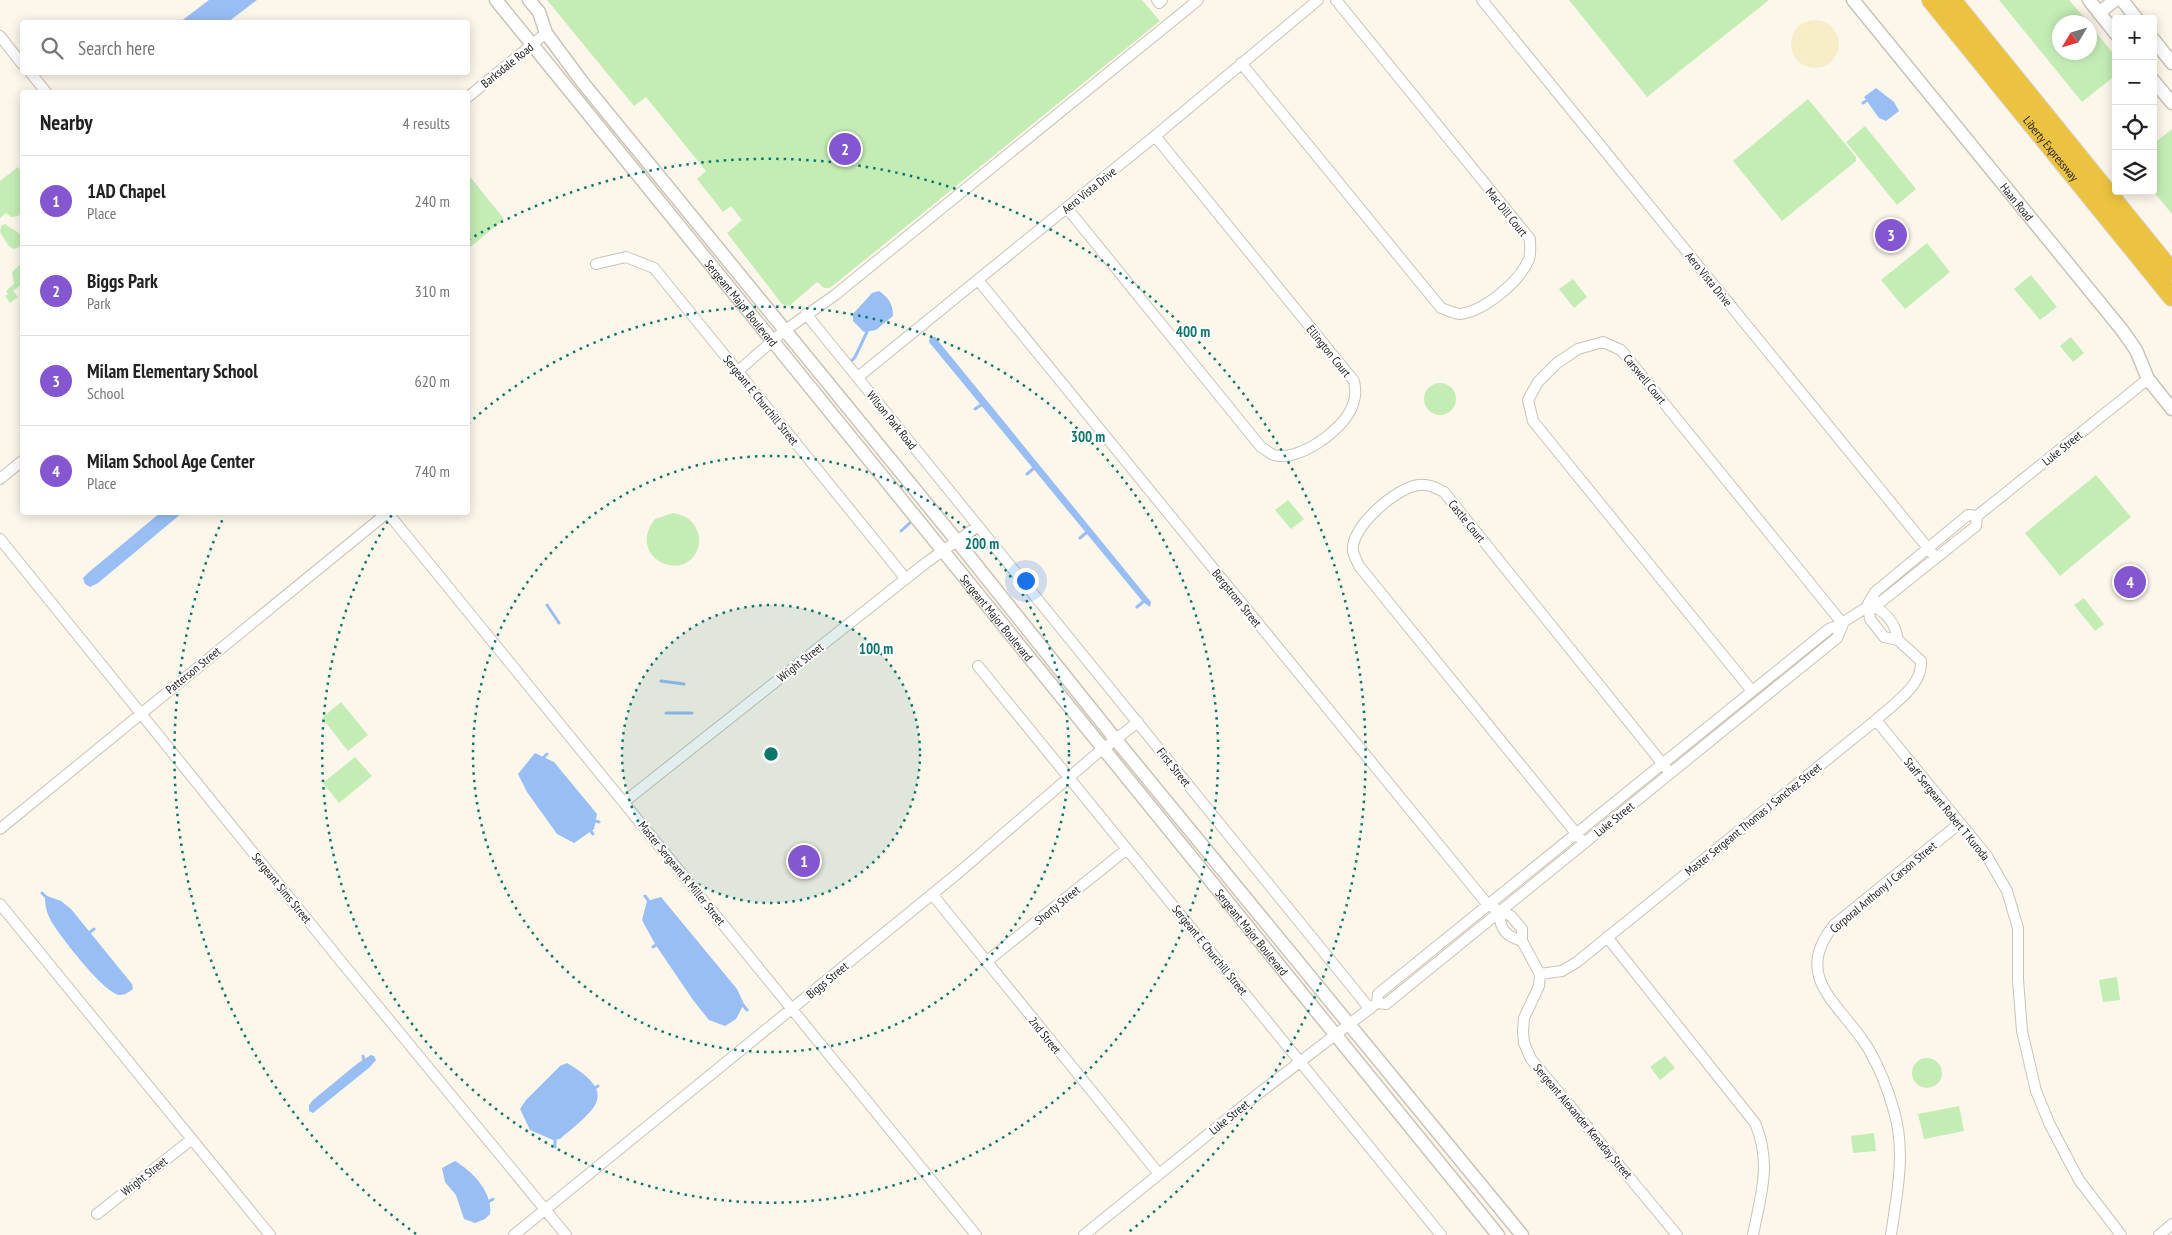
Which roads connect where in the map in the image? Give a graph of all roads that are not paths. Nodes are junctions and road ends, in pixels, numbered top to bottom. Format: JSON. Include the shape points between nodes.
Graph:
{"nodes":[{"id":1,"x":496,"y":0,"type":"edge"},
{"id":2,"x":529,"y":0,"type":"edge"},
{"id":3,"x":1157,"y":0,"type":"edge"},
{"id":4,"x":1162,"y":0,"type":"edge"},
{"id":5,"x":1198,"y":0,"type":"edge"},
{"id":6,"x":1318,"y":0,"type":"edge"},
{"id":7,"x":1336,"y":0,"type":"edge"},
{"id":8,"x":1482,"y":0,"type":"edge"},
{"id":9,"x":1853,"y":0,"type":"edge"},
{"id":10,"x":1931,"y":0,"type":"edge"},
{"id":11,"x":1952,"y":0,"type":"edge"},
{"id":12,"x":2089,"y":0,"type":"edge"},
{"id":13,"x":2115,"y":0,"type":"edge"},
{"id":14,"x":2122,"y":0,"type":"edge"},
{"id":15,"x":2100,"y":13,"type":"junction"},
{"id":16,"x":2134,"y":15,"type":"edge"},
{"id":17,"x":2112,"y":29,"type":"edge"},
{"id":18,"x":546,"y":33,"type":"junction"},
{"id":19,"x":0,"y":36,"type":"edge"},
{"id":20,"x":2157,"y":44,"type":"edge"},
{"id":21,"x":531,"y":45,"type":"junction"},
{"id":22,"x":20,"y":61,"type":"edge"},
{"id":23,"x":1241,"y":63,"type":"junction"},
{"id":24,"x":2172,"y":63,"type":"edge"},
{"id":25,"x":32,"y":75,"type":"edge"},
{"id":26,"x":2157,"y":85,"type":"edge"},
{"id":27,"x":44,"y":90,"type":"edge"},
{"id":28,"x":470,"y":95,"type":"edge"},
{"id":29,"x":2172,"y":103,"type":"edge"},
{"id":30,"x":1155,"y":136,"type":"junction"},
{"id":31,"x":1066,"y":208,"type":"junction"},
{"id":32,"x":596,"y":264,"type":"dead end"},
{"id":33,"x":2172,"y":272,"type":"edge"},
{"id":34,"x":978,"y":280,"type":"junction"},
{"id":35,"x":2172,"y":297,"type":"edge"},
{"id":36,"x":806,"y":314,"type":"junction"},
{"id":37,"x":784,"y":331,"type":"junction"},
{"id":38,"x":773,"y":341,"type":"junction"},
{"id":39,"x":738,"y":372,"type":"junction"},
{"id":40,"x":858,"y":377,"type":"junction"},
{"id":41,"x":2148,"y":379,"type":"junction"},
{"id":42,"x":2172,"y":409,"type":"edge"},
{"id":43,"x":20,"y":462,"type":"edge"},
{"id":44,"x":0,"y":479,"type":"edge"},
{"id":45,"x":385,"y":515,"type":"edge"},
{"id":46,"x":389,"y":515,"type":"edge"},
{"id":47,"x":1977,"y":516,"type":"junction"},
{"id":48,"x":978,"y":526,"type":"junction"},
{"id":49,"x":0,"y":538,"type":"edge"},
{"id":50,"x":957,"y":541,"type":"junction"},
{"id":51,"x":1928,"y":548,"type":"junction"},
{"id":52,"x":944,"y":550,"type":"junction"},
{"id":53,"x":1936,"y":558,"type":"junction"},
{"id":54,"x":906,"y":578,"type":"junction"},
{"id":55,"x":1868,"y":604,"type":"junction"},
{"id":56,"x":1843,"y":624,"type":"junction"},
{"id":57,"x":1898,"y":640,"type":"junction"},
{"id":58,"x":978,"y":666,"type":"dead end"},
{"id":59,"x":1752,"y":691,"type":"junction"},
{"id":60,"x":140,"y":713,"type":"junction"},
{"id":61,"x":1876,"y":720,"type":"junction"},
{"id":62,"x":1138,"y":722,"type":"junction"},
{"id":63,"x":1116,"y":740,"type":"junction"},
{"id":64,"x":1104,"y":749,"type":"junction"},
{"id":65,"x":1663,"y":763,"type":"junction"},
{"id":66,"x":1670,"y":773,"type":"junction"},
{"id":67,"x":1069,"y":778,"type":"junction"},
{"id":68,"x":624,"y":802,"type":"junction"},
{"id":69,"x":1960,"y":823,"type":"junction"},
{"id":70,"x":0,"y":829,"type":"edge"},
{"id":71,"x":1576,"y":834,"type":"junction"},
{"id":72,"x":1584,"y":843,"type":"junction"},
{"id":73,"x":1127,"y":849,"type":"junction"},
{"id":74,"x":932,"y":894,"type":"junction"},
{"id":75,"x":0,"y":904,"type":"edge"},
{"id":76,"x":1488,"y":905,"type":"junction"},
{"id":77,"x":1499,"y":912,"type":"junction"},
{"id":78,"x":1607,"y":938,"type":"junction"},
{"id":79,"x":986,"y":962,"type":"junction"},
{"id":80,"x":1540,"y":974,"type":"junction"},
{"id":81,"x":1373,"y":1006,"type":"junction"},
{"id":82,"x":792,"y":1008,"type":"junction"},
{"id":83,"x":1350,"y":1024,"type":"junction"},
{"id":84,"x":1335,"y":1033,"type":"junction"},
{"id":85,"x":1299,"y":1061,"type":"junction"},
{"id":86,"x":192,"y":1139,"type":"junction"},
{"id":87,"x":1159,"y":1174,"type":"junction"},
{"id":88,"x":545,"y":1209,"type":"junction"},
{"id":89,"x":97,"y":1214,"type":"dead end"},
{"id":90,"x":2172,"y":1224,"type":"edge"},
{"id":91,"x":270,"y":1235,"type":"edge"},
{"id":92,"x":514,"y":1235,"type":"edge"},
{"id":93,"x":566,"y":1235,"type":"edge"},
{"id":94,"x":976,"y":1235,"type":"edge"},
{"id":95,"x":1084,"y":1235,"type":"edge"},
{"id":96,"x":1441,"y":1235,"type":"edge"},
{"id":97,"x":1498,"y":1235,"type":"edge"},
{"id":98,"x":1522,"y":1235,"type":"edge"},
{"id":99,"x":1677,"y":1235,"type":"edge"},
{"id":100,"x":1754,"y":1235,"type":"edge"},
{"id":101,"x":1890,"y":1235,"type":"edge"},
{"id":102,"x":2121,"y":1235,"type":"edge"},
{"id":103,"x":2159,"y":1235,"type":"edge"}],
"edges":[{"from":1,"to":21,"type":"street","name":"Sergeant Major Boulevard"},
{"from":2,"to":18,"type":"street","name":"Sergeant Major Boulevard","via":[[539,12]]},
{"from":3,"to":4,"type":"street","via":[[1159,3]]},
{"from":5,"to":36,"type":"street","via":[[835,295]]},
{"from":6,"to":23,"type":"street","name":"Aero Vista Drive"},
{"from":7,"to":23,"type":"street","name":"Mac Dill Court","via":[[1530,239],[1530,257],[1519,275],[1501,293],[1481,306],[1459,314],[1441,308]]},
{"from":8,"to":51,"type":"street","name":"Aero Vista Drive"},
{"from":9,"to":41,"type":"street","name":"Haan Road","via":[[2122,330],[2136,350]]},
{"from":10,"to":35,"type":"highway","name":"Liberty Expressway"},
{"from":11,"to":33,"type":"highway","name":"Liberty Expressway"},
{"from":12,"to":15,"type":"street"},
{"from":13,"to":15,"type":"street"},
{"from":14,"to":16,"type":"street"},
{"from":15,"to":17,"type":"street"},
{"from":18,"to":21,"type":"street","name":"Barksdale Road"},
{"from":18,"to":37,"type":"street","name":"Sergeant Major Boulevard"},
{"from":19,"to":22,"type":"street"},
{"from":20,"to":24,"type":"street"},
{"from":21,"to":28,"type":"street","name":"Barksdale Road"},
{"from":21,"to":38,"type":"street","name":"Sergeant Major Boulevard"},
{"from":23,"to":30,"type":"street","name":"Aero Vista Drive"},
{"from":25,"to":27,"type":"street"},
{"from":26,"to":29,"type":"street"},
{"from":30,"to":31,"type":"street","name":"Aero Vista Drive"},
{"from":30,"to":31,"type":"street","name":"Ellington Court","via":[[1354,381],[1356,393],[1351,409],[1326,437],[1292,456],[1274,455],[1262,447]]},
{"from":31,"to":34,"type":"street","name":"Aero Vista Drive"},
{"from":32,"to":39,"type":"street","name":"Sergeant E Churchill Street","via":[[626,258],[654,268]]},
{"from":34,"to":40,"type":"street","name":"Aero Vista Drive"},
{"from":34,"to":76,"type":"street","name":"Bergstrom Street"},
{"from":36,"to":37,"type":"street"},
{"from":36,"to":40,"type":"street","name":"Wilson Park Road"},
{"from":37,"to":38,"type":"street"},
{"from":37,"to":50,"type":"street","name":"Sergeant Major Boulevard"},
{"from":38,"to":39,"type":"street"},
{"from":38,"to":52,"type":"street","name":"Sergeant Major Boulevard"},
{"from":39,"to":54,"type":"street","name":"Sergeant E Churchill Street"},
{"from":40,"to":48,"type":"street","name":"Wilson Park Road"},
{"from":41,"to":42,"type":"street","name":"Haan Road"},
{"from":41,"to":47,"type":"street","name":"Luke Street"},
{"from":43,"to":44,"type":"street"},
{"from":45,"to":60,"type":"street","name":"Patterson Street"},
{"from":46,"to":68,"type":"street","name":"Master Sergeant R Miller Street"},
{"from":47,"to":51,"type":"street","name":"Luke Street","via":[[1968,515]]},
{"from":47,"to":53,"type":"street","name":"Luke Street","via":[[1976,526]]},
{"from":48,"to":50,"type":"street","name":"Wright Street"},
{"from":48,"to":62,"type":"street","name":"First Street"},
{"from":49,"to":60,"type":"street","name":"Sergeant Sims Street"},
{"from":50,"to":52,"type":"street","name":"Wright Street"},
{"from":50,"to":63,"type":"street","name":"Sergeant Major Boulevard"},
{"from":51,"to":53,"type":"street","name":"Aero Vista Drive"},
{"from":51,"to":55,"type":"street","name":"Luke Street","via":[[1875,592]]},
{"from":52,"to":54,"type":"street","name":"Wright Street"},
{"from":52,"to":64,"type":"street","name":"Sergeant Major Boulevard"},
{"from":53,"to":55,"type":"street","name":"Luke Street","via":[[1882,600]]},
{"from":54,"to":68,"type":"street","name":"Wright Street"},
{"from":55,"to":56,"type":"street","name":"Luke Street"},
{"from":55,"to":57,"type":"street","name":"Master Sergeant Thomas J Sanchez Street","via":[[1882,609],[1896,627]]},
{"from":55,"to":57,"type":"street","name":"Master Sergeant Thomas J Sanchez Street","via":[[1870,619],[1884,636]]},
{"from":56,"to":59,"type":"street","name":"Luke Street","via":[[1829,629]]},
{"from":56,"to":59,"type":"street","name":"Carswell Court","via":[[1621,350],[1603,342],[1578,349],[1557,363],[1538,382],[1528,400],[1533,421]]},
{"from":56,"to":66,"type":"street","name":"Luke Street","via":[[1837,638]]},
{"from":57,"to":61,"type":"street","name":"Master Sergeant Thomas J Sanchez Street","via":[[1921,661],[1920,675]]},
{"from":58,"to":67,"type":"street","name":"Sergeant E Churchill Street"},
{"from":59,"to":65,"type":"street","name":"Luke Street"},
{"from":60,"to":70,"type":"street","name":"Patterson Street"},
{"from":60,"to":88,"type":"street","name":"Sergeant Sims Street"},
{"from":61,"to":69,"type":"street","name":"Staff Sergeant Robert T Kuroda"},
{"from":61,"to":78,"type":"street","name":"Master Sergeant Thomas J Sanchez Street"},
{"from":62,"to":63,"type":"street","name":"Biggs Street"},
{"from":62,"to":81,"type":"street","name":"First Street"},
{"from":63,"to":64,"type":"street","name":"Biggs Street"},
{"from":63,"to":83,"type":"street","name":"Sergeant Major Boulevard"},
{"from":64,"to":67,"type":"street","name":"Biggs Street"},
{"from":64,"to":84,"type":"street","name":"Sergeant Major Boulevard"},
{"from":65,"to":66,"type":"street","name":"Castle Court"},
{"from":65,"to":71,"type":"street","name":"Luke Street"},
{"from":65,"to":71,"type":"street","name":"Castle Court","via":[[1444,492],[1433,486],[1417,485],[1382,505],[1358,533],[1353,550],[1359,566]]},
{"from":66,"to":72,"type":"street","name":"Luke Street"},
{"from":67,"to":73,"type":"street","name":"Sergeant E Churchill Street"},
{"from":67,"to":74,"type":"street","name":"Biggs Street"},
{"from":68,"to":82,"type":"street","name":"Master Sergeant R Miller Street"},
{"from":69,"to":101,"type":"street","name":"Corporal Anthony J Carson Street","via":[[1834,925],[1823,938],[1817,954],[1816,972],[1825,992],[1867,1047],[1884,1080],[1895,1113],[1900,1178]]},
{"from":69,"to":102,"type":"street","name":"Staff Sergeant Robert T Kuroda","via":[[1987,856],[2014,909],[2018,928],[2022,1032],[2036,1091],[2079,1180]]},
{"from":71,"to":72,"type":"street","name":"Castle Court"},
{"from":71,"to":76,"type":"street","name":"Luke Street"},
{"from":72,"to":77,"type":"street","name":"Luke Street"},
{"from":73,"to":79,"type":"street","name":"Shorty Street"},
{"from":73,"to":85,"type":"street","name":"Sergeant E Churchill Street"},
{"from":74,"to":79,"type":"street","name":"2nd Street"},
{"from":74,"to":82,"type":"street","name":"Biggs Street"},
{"from":75,"to":86,"type":"street"},
{"from":76,"to":77,"type":"street","name":"Bergstrom Street"},
{"from":76,"to":81,"type":"street","name":"Luke Street","via":[[1378,994]]},
{"from":77,"to":80,"type":"street","via":[[1511,916],[1522,929],[1522,942]]},
{"from":77,"to":81,"type":"street","name":"Luke Street","via":[[1386,1004]]},
{"from":78,"to":80,"type":"street","name":"Master Sergeant Thomas J Sanchez Street","via":[[1562,971]]},
{"from":78,"to":100,"type":"street","via":[[1755,1123],[1763,1143],[1765,1168]]},
{"from":79,"to":87,"type":"street","name":"2nd Street"},
{"from":80,"to":99,"type":"street","name":"Sergeant Alexander Kenaday Street","via":[[1539,986],[1524,1018],[1524,1043],[1531,1059]]},
{"from":81,"to":83,"type":"street","name":"Luke Street"},
{"from":82,"to":88,"type":"street","name":"Biggs Street"},
{"from":82,"to":94,"type":"street","name":"Master Sergeant R Miller Street"},
{"from":83,"to":84,"type":"street","name":"Luke Street"},
{"from":83,"to":98,"type":"street","name":"Sergeant Major Boulevard"},
{"from":84,"to":85,"type":"street","name":"Luke Street"},
{"from":84,"to":97,"type":"street","name":"Sergeant Major Boulevard"},
{"from":85,"to":87,"type":"street","name":"Luke Street"},
{"from":85,"to":96,"type":"street","name":"Sergeant E Churchill Street"},
{"from":86,"to":89,"type":"street","name":"Wright Street"},
{"from":86,"to":91,"type":"street"},
{"from":87,"to":95,"type":"street","name":"Luke Street"},
{"from":88,"to":92,"type":"street","name":"Biggs Street"},
{"from":88,"to":93,"type":"street","name":"Sergeant Sims Street"},
{"from":90,"to":103,"type":"street"}]}
